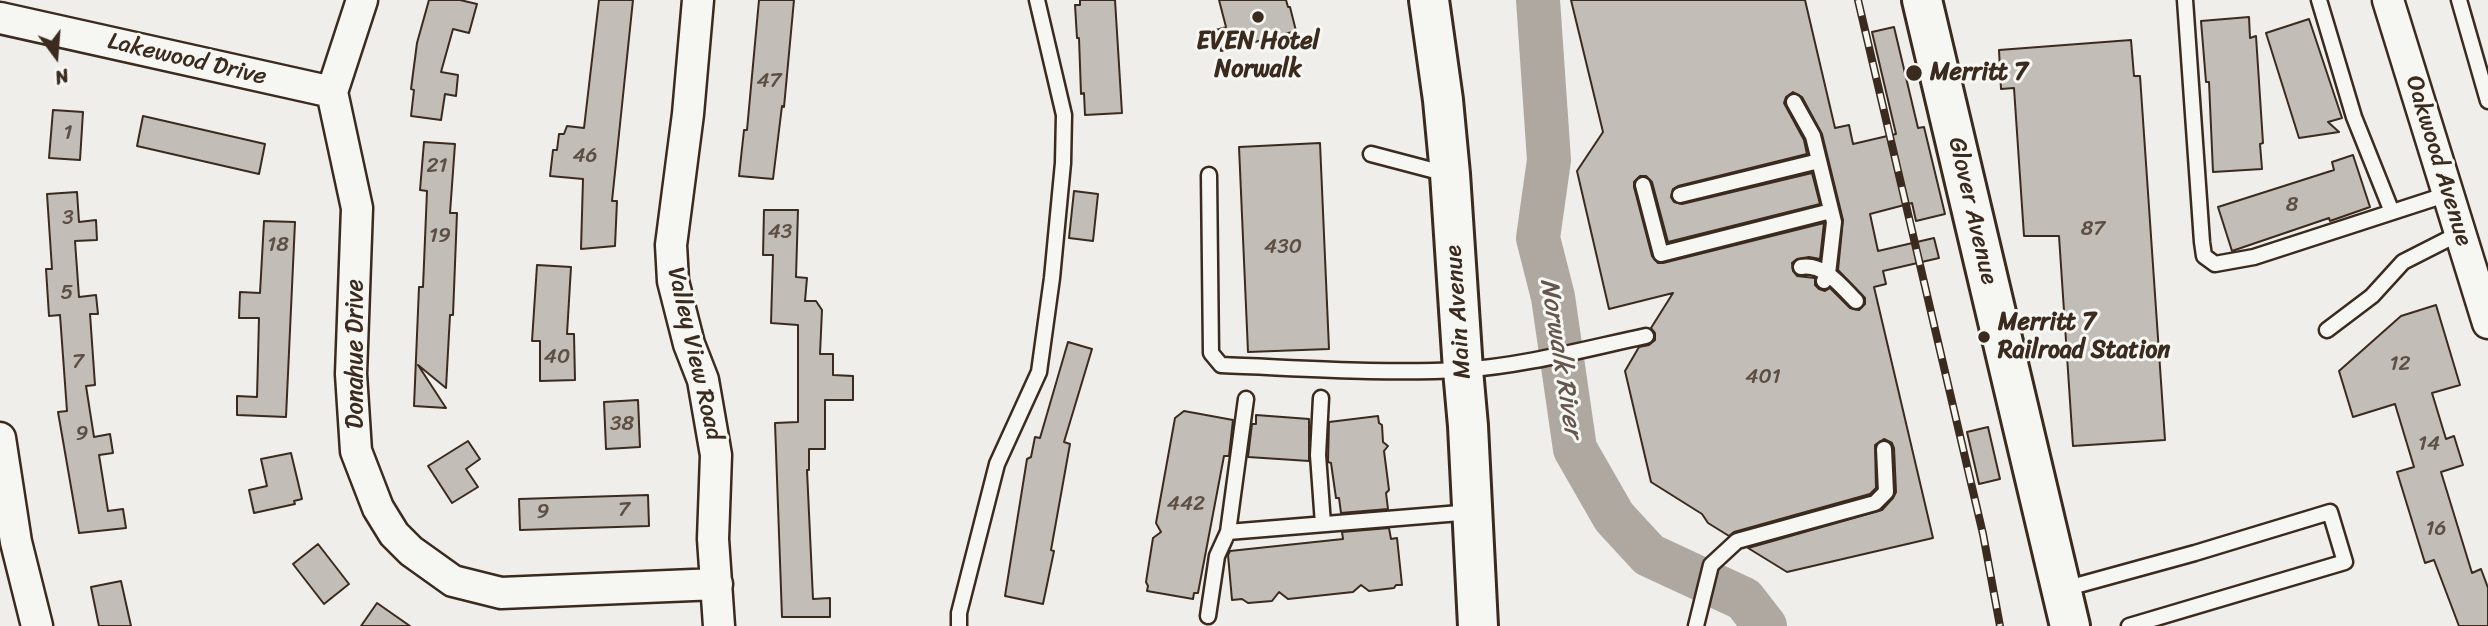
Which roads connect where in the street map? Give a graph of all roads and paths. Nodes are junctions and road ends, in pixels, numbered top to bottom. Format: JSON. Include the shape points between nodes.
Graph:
{"nodes":[{"id":1,"x":362,"y":0,"type":"edge"},
{"id":2,"x":698,"y":0,"type":"edge"},
{"id":3,"x":1037,"y":0,"type":"edge"},
{"id":4,"x":1429,"y":0,"type":"edge"},
{"id":5,"x":1922,"y":0,"type":"edge"},
{"id":6,"x":2185,"y":0,"type":"edge"},
{"id":7,"x":2319,"y":0,"type":"edge"},
{"id":8,"x":2388,"y":0,"type":"edge"},
{"id":9,"x":2459,"y":0,"type":"edge"},
{"id":10,"x":1,"y":19,"type":"edge"},
{"id":11,"x":332,"y":92,"type":"junction"},
{"id":12,"x":1794,"y":102,"type":"dead end"},
{"id":13,"x":2488,"y":102,"type":"edge"},
{"id":14,"x":1371,"y":154,"type":"dead end"},
{"id":15,"x":1819,"y":161,"type":"junction"},
{"id":16,"x":1450,"y":174,"type":"junction"},
{"id":17,"x":1209,"y":175,"type":"dead end"},
{"id":18,"x":1643,"y":185,"type":"dead end"},
{"id":19,"x":2448,"y":194,"type":"junction"},
{"id":20,"x":1680,"y":195,"type":"dead end"},
{"id":21,"x":1831,"y":211,"type":"junction"},
{"id":22,"x":2392,"y":212,"type":"junction"},
{"id":23,"x":2460,"y":233,"type":"junction"},
{"id":24,"x":1801,"y":267,"type":"dead end"},
{"id":25,"x":1826,"y":277,"type":"junction"},
{"id":26,"x":2481,"y":277,"type":"edge"},
{"id":27,"x":1856,"y":301,"type":"dead end"},
{"id":28,"x":2488,"y":323,"type":"edge"},
{"id":29,"x":2327,"y":330,"type":"dead end"},
{"id":30,"x":1646,"y":336,"type":"dead end"},
{"id":31,"x":1462,"y":370,"type":"junction"},
{"id":32,"x":1321,"y":398,"type":"dead end"},
{"id":33,"x":1246,"y":399,"type":"dead end"},
{"id":34,"x":0,"y":438,"type":"edge"},
{"id":35,"x":1884,"y":449,"type":"dead end"},
{"id":36,"x":1474,"y":512,"type":"junction"},
{"id":37,"x":1324,"y":523,"type":"junction"},
{"id":38,"x":1228,"y":532,"type":"junction"},
{"id":39,"x":717,"y":584,"type":"junction"},
{"id":40,"x":2066,"y":608,"type":"edge"},
{"id":41,"x":1208,"y":616,"type":"dead end"},
{"id":42,"x":37,"y":626,"type":"edge"},
{"id":43,"x":719,"y":626,"type":"edge"},
{"id":44,"x":959,"y":626,"type":"edge"},
{"id":45,"x":1478,"y":626,"type":"edge"},
{"id":46,"x":1696,"y":626,"type":"edge"},
{"id":47,"x":2129,"y":626,"type":"edge"}],
"edges":[{"from":1,"to":11,"type":"street"},
{"from":2,"to":39,"type":"street","name":"Valley View Road","via":[[671,245],[675,293],[703,380],[716,455],[713,539]]},
{"from":3,"to":44,"type":"lane","via":[[1064,115],[1052,278],[1039,372],[997,464]]},
{"from":4,"to":16,"type":"main road","name":"Main Avenue"},
{"from":5,"to":40,"type":"main road","name":"Glover Avenue"},
{"from":6,"to":22,"type":"lane","via":[[2204,256],[2215,264],[2227,264]]},
{"from":7,"to":22,"type":"lane","via":[[2354,117]]},
{"from":8,"to":19,"type":"street","name":"Oakwood Avenue"},
{"from":9,"to":13,"type":"lane"},
{"from":10,"to":11,"type":"street","name":"Lakewood Drive"},
{"from":11,"to":39,"type":"street","name":"Donahue Drive","via":[[357,208],[351,374],[356,451],[377,508],[394,534],[453,581],[500,593]]},
{"from":12,"to":15,"type":"lane","via":[[1813,136]]},
{"from":14,"to":16,"type":"lane"},
{"from":15,"to":20,"type":"lane"},
{"from":15,"to":21,"type":"lane"},
{"from":16,"to":31,"type":"main road","name":"Main Avenue"},
{"from":17,"to":31,"type":"lane","via":[[1211,353],[1220,365],[1371,372]]},
{"from":18,"to":21,"type":"lane","via":[[1661,254]]},
{"from":19,"to":22,"type":"lane"},
{"from":19,"to":23,"type":"street","name":"Oakwood Avenue"},
{"from":21,"to":25,"type":"lane","via":[[1834,222]]},
{"from":23,"to":26,"type":"street","name":"Oakwood Avenue"},
{"from":23,"to":29,"type":"lane","via":[[2403,262],[2372,296]]},
{"from":24,"to":25,"type":"lane","via":[[1810,266]]},
{"from":25,"to":27,"type":"lane"},
{"from":26,"to":28,"type":"street","name":"Oakwood Avenue"},
{"from":30,"to":31,"type":"lane"},
{"from":31,"to":36,"type":"main road","name":"Main Avenue"},
{"from":32,"to":37,"type":"lane","via":[[1318,456]]},
{"from":33,"to":38,"type":"lane"},
{"from":34,"to":42,"type":"street","via":[[16,542]]},
{"from":35,"to":46,"type":"lane","via":[[1886,492],[1875,503],[1737,541],[1711,565]]},
{"from":36,"to":37,"type":"lane"},
{"from":36,"to":45,"type":"main road","name":"Main Avenue"},
{"from":37,"to":38,"type":"lane"},
{"from":38,"to":41,"type":"lane","via":[[1217,556]]},
{"from":39,"to":43,"type":"street","name":"Valley View Road"},
{"from":40,"to":47,"type":"lane","via":[[2195,554],[2330,512],[2345,562]]}]}
